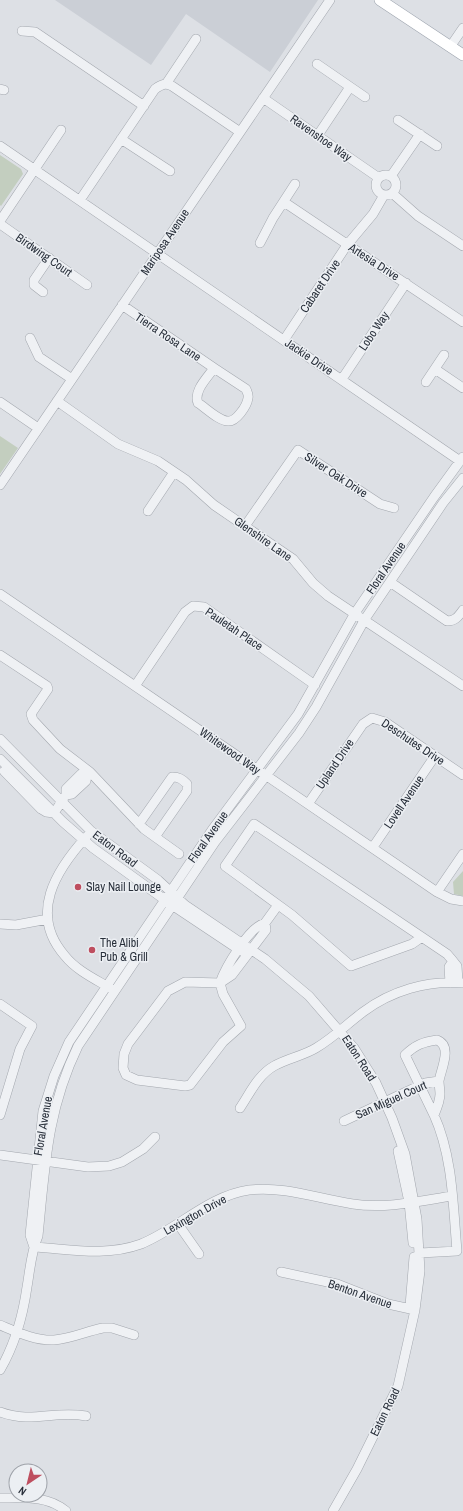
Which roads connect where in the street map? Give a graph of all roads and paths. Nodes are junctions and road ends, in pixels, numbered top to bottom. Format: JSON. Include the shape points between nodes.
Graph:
{"nodes":[{"id":1,"x":330,"y":0,"type":"edge"},
{"id":2,"x":380,"y":0,"type":"edge"},
{"id":3,"x":463,"y":28,"type":"edge"},
{"id":4,"x":22,"y":31,"type":"dead end"},
{"id":5,"x":196,"y":39,"type":"dead end"},
{"id":6,"x":450,"y":47,"type":"junction"},
{"id":7,"x":463,"y":55,"type":"edge"},
{"id":8,"x":317,"y":64,"type":"dead end"},
{"id":9,"x":166,"y":84,"type":"junction"},
{"id":10,"x":350,"y":87,"type":"junction"},
{"id":11,"x":365,"y":96,"type":"dead end"},
{"id":12,"x":263,"y":98,"type":"junction"},
{"id":13,"x":144,"y":106,"type":"junction"},
{"id":14,"x":398,"y":120,"type":"dead end"},
{"id":15,"x":61,"y":130,"type":"dead end"},
{"id":16,"x":240,"y":132,"type":"junction"},
{"id":17,"x":420,"y":134,"type":"junction"},
{"id":18,"x":318,"y":135,"type":"junction"},
{"id":19,"x":121,"y":139,"type":"junction"},
{"id":20,"x":0,"y":146,"type":"edge"},
{"id":21,"x":437,"y":146,"type":"dead end"},
{"id":22,"x":35,"y":169,"type":"junction"},
{"id":23,"x":170,"y":171,"type":"dead end"},
{"id":24,"x":391,"y":176,"type":"junction"},
{"id":25,"x":379,"y":178,"type":"junction"},
{"id":26,"x":295,"y":184,"type":"dead end"},
{"id":27,"x":388,"y":194,"type":"junction"},
{"id":28,"x":80,"y":200,"type":"junction"},
{"id":29,"x":284,"y":202,"type":"junction"},
{"id":30,"x":0,"y":221,"type":"edge"},
{"id":31,"x":0,"y":224,"type":"edge"},
{"id":32,"x":260,"y":243,"type":"dead end"},
{"id":33,"x":347,"y":245,"type":"junction"},
{"id":34,"x":463,"y":246,"type":"edge"},
{"id":35,"x":158,"y":253,"type":"junction"},
{"id":36,"x":49,"y":258,"type":"junction"},
{"id":37,"x":406,"y":284,"type":"junction"},
{"id":38,"x":87,"y":285,"type":"dead end"},
{"id":39,"x":43,"y":292,"type":"dead end"},
{"id":40,"x":122,"y":305,"type":"junction"},
{"id":41,"x":463,"y":322,"type":"edge"},
{"id":42,"x":30,"y":338,"type":"dead end"},
{"id":43,"x":284,"y":340,"type":"junction"},
{"id":44,"x":444,"y":356,"type":"dead end"},
{"id":45,"x":214,"y":368,"type":"junction"},
{"id":46,"x":435,"y":368,"type":"junction"},
{"id":47,"x":72,"y":379,"type":"junction"},
{"id":48,"x":342,"y":379,"type":"junction"},
{"id":49,"x":426,"y":382,"type":"dead end"},
{"id":50,"x":463,"y":388,"type":"edge"},
{"id":51,"x":58,"y":401,"type":"junction"},
{"id":52,"x":0,"y":402,"type":"edge"},
{"id":53,"x":38,"y":428,"type":"junction"},
{"id":54,"x":462,"y":459,"type":"edge"},
{"id":55,"x":174,"y":472,"type":"junction"},
{"id":56,"x":463,"y":478,"type":"edge"},
{"id":57,"x":0,"y":485,"type":"edge"},
{"id":58,"x":394,"y":508,"type":"dead end"},
{"id":59,"x":148,"y":512,"type":"dead end"},
{"id":60,"x":245,"y":526,"type":"junction"},
{"id":61,"x":390,"y":582,"type":"junction"},
{"id":62,"x":0,"y":594,"type":"edge"},
{"id":63,"x":463,"y":610,"type":"edge"},
{"id":64,"x":355,"y":613,"type":"junction"},
{"id":65,"x":365,"y":619,"type":"junction"},
{"id":66,"x":0,"y":655,"type":"edge"},
{"id":67,"x":315,"y":685,"type":"junction"},
{"id":68,"x":135,"y":686,"type":"junction"},
{"id":69,"x":463,"y":686,"type":"edge"},
{"id":70,"x":363,"y":724,"type":"joint"},
{"id":71,"x":0,"y":739,"type":"edge"},
{"id":72,"x":435,"y":756,"type":"junction"},
{"id":73,"x":0,"y":759,"type":"edge"},
{"id":74,"x":0,"y":767,"type":"edge"},
{"id":75,"x":256,"y":769,"type":"junction"},
{"id":76,"x":88,"y":774,"type":"junction"},
{"id":77,"x":463,"y":775,"type":"edge"},
{"id":78,"x":266,"y":776,"type":"junction"},
{"id":79,"x":64,"y":798,"type":"junction"},
{"id":80,"x":308,"y":804,"type":"junction"},
{"id":81,"x":54,"y":813,"type":"junction"},
{"id":82,"x":139,"y":824,"type":"junction"},
{"id":83,"x":91,"y":831,"type":"junction"},
{"id":84,"x":155,"y":837,"type":"junction"},
{"id":85,"x":83,"y":840,"type":"junction"},
{"id":86,"x":373,"y":847,"type":"junction"},
{"id":87,"x":179,"y":854,"type":"dead end"},
{"id":88,"x":463,"y":854,"type":"edge"},
{"id":89,"x":437,"y":892,"type":"junction"},
{"id":90,"x":171,"y":899,"type":"junction"},
{"id":91,"x":463,"y":901,"type":"edge"},
{"id":92,"x":278,"y":905,"type":"junction"},
{"id":93,"x":48,"y":919,"type":"junction"},
{"id":94,"x":0,"y":924,"type":"edge"},
{"id":95,"x":422,"y":937,"type":"junction"},
{"id":96,"x":245,"y":949,"type":"junction"},
{"id":97,"x":220,"y":983,"type":"junction"},
{"id":98,"x":457,"y":983,"type":"edge"},
{"id":99,"x":106,"y":986,"type":"junction"},
{"id":100,"x":114,"y":991,"type":"junction"},
{"id":101,"x":0,"y":1004,"type":"edge"},
{"id":102,"x":338,"y":1032,"type":"junction"},
{"id":103,"x":439,"y":1082,"type":"junction"},
{"id":104,"x":419,"y":1086,"type":"junction"},
{"id":105,"x":382,"y":1103,"type":"junction"},
{"id":106,"x":240,"y":1108,"type":"dead end"},
{"id":107,"x":434,"y":1115,"type":"junction"},
{"id":108,"x":0,"y":1116,"type":"edge"},
{"id":109,"x":344,"y":1121,"type":"dead end"},
{"id":110,"x":155,"y":1137,"type":"dead end"},
{"id":111,"x":0,"y":1155,"type":"edge"},
{"id":112,"x":42,"y":1160,"type":"junction"},
{"id":113,"x":452,"y":1196,"type":"junction"},
{"id":114,"x":412,"y":1202,"type":"junction"},
{"id":115,"x":178,"y":1224,"type":"junction"},
{"id":116,"x":34,"y":1247,"type":"junction"},
{"id":117,"x":420,"y":1253,"type":"junction"},
{"id":118,"x":198,"y":1254,"type":"dead end"},
{"id":119,"x":281,"y":1272,"type":"dead end"},
{"id":120,"x":413,"y":1310,"type":"junction"},
{"id":121,"x":0,"y":1326,"type":"edge"},
{"id":122,"x":15,"y":1332,"type":"junction"},
{"id":123,"x":134,"y":1335,"type":"dead end"},
{"id":124,"x":0,"y":1370,"type":"edge"},
{"id":125,"x":0,"y":1412,"type":"edge"},
{"id":126,"x":86,"y":1416,"type":"dead end"},
{"id":127,"x":0,"y":1498,"type":"edge"},
{"id":128,"x":66,"y":1511,"type":"edge"},
{"id":129,"x":326,"y":1511,"type":"edge"},
{"id":130,"x":333,"y":1511,"type":"edge"}],
"edges":[{"from":1,"to":12,"type":"street","name":"Mariposa Avenue"},
{"from":2,"to":6,"type":"main road"},
{"from":3,"to":6,"type":"street"},
{"from":4,"to":13,"type":"street","via":[[35,32]]},
{"from":5,"to":9,"type":"street"},
{"from":6,"to":7,"type":"main road"},
{"from":8,"to":10,"type":"street"},
{"from":9,"to":13,"type":"street","via":[[155,89]]},
{"from":9,"to":16,"type":"street"},
{"from":10,"to":11,"type":"street"},
{"from":10,"to":18,"type":"street"},
{"from":12,"to":16,"type":"street","name":"Mariposa Avenue"},
{"from":12,"to":18,"type":"street","name":"Ravenshoe Way"},
{"from":13,"to":19,"type":"street"},
{"from":14,"to":17,"type":"street"},
{"from":15,"to":22,"type":"street"},
{"from":16,"to":35,"type":"street","name":"Mariposa Avenue"},
{"from":17,"to":21,"type":"street"},
{"from":17,"to":24,"type":"street"},
{"from":18,"to":25,"type":"street","name":"Ravenshoe Way"},
{"from":19,"to":23,"type":"street"},
{"from":19,"to":28,"type":"street"},
{"from":20,"to":22,"type":"street","name":"Jackie Drive"},
{"from":22,"to":28,"type":"street","name":"Jackie Drive"},
{"from":22,"to":30,"type":"street"},
{"from":24,"to":25,"type":"street","via":[[384,175]]},
{"from":24,"to":27,"type":"street","via":[[396,186]]},
{"from":25,"to":27,"type":"street","via":[[376,186],[378,192]]},
{"from":26,"to":29,"type":"street"},
{"from":27,"to":33,"type":"street","name":"Cabaret Drive"},
{"from":27,"to":34,"type":"street"},
{"from":28,"to":35,"type":"street","name":"Jackie Drive"},
{"from":29,"to":32,"type":"street"},
{"from":29,"to":33,"type":"street","name":"Artesia Drive"},
{"from":31,"to":36,"type":"street","name":"Birdwing Court"},
{"from":33,"to":37,"type":"street","name":"Artesia Drive"},
{"from":33,"to":43,"type":"street","name":"Cabaret Drive"},
{"from":35,"to":40,"type":"street","name":"Mariposa Avenue"},
{"from":35,"to":43,"type":"street","name":"Jackie Drive"},
{"from":36,"to":38,"type":"street","name":"Birdwing Court"},
{"from":36,"to":39,"type":"street","via":[[34,280],[34,285]]},
{"from":37,"to":41,"type":"street","name":"Artesia Drive"},
{"from":37,"to":48,"type":"street","name":"Lobo Way"},
{"from":40,"to":45,"type":"street","name":"Tierra Rosa Lane"},
{"from":40,"to":47,"type":"street","name":"Mariposa Avenue"},
{"from":42,"to":47,"type":"street","via":[[39,357]]},
{"from":43,"to":48,"type":"street","name":"Jackie Drive"},
{"from":44,"to":46,"type":"street"},
{"from":45,"to":45,"type":"street","name":"Tierra Rosa Lane","via":[[246,389],[248,394],[247,403],[231,421],[223,420],[198,403],[199,390]]},
{"from":46,"to":49,"type":"street"},
{"from":46,"to":50,"type":"street"},
{"from":47,"to":51,"type":"street","name":"Mariposa Avenue"},
{"from":48,"to":54,"type":"street","name":"Jackie Drive"},
{"from":51,"to":53,"type":"street","name":"Mariposa Avenue"},
{"from":51,"to":55,"type":"street","name":"Glenshire Lane","via":[[118,444],[158,461]]},
{"from":52,"to":53,"type":"street"},
{"from":53,"to":57,"type":"street","name":"Mariposa Avenue"},
{"from":54,"to":64,"type":"street","name":"Floral Avenue"},
{"from":55,"to":59,"type":"street"},
{"from":55,"to":60,"type":"street","name":"Glenshire Lane","via":[[214,505]]},
{"from":56,"to":61,"type":"street","name":"Floral Avenue","via":[[443,503]]},
{"from":58,"to":60,"type":"street","name":"Silver Oak Drive","via":[[380,504],[298,450]]},
{"from":60,"to":64,"type":"street","name":"Glenshire Lane","via":[[293,559],[320,590]]},
{"from":61,"to":63,"type":"street","via":[[447,621],[457,618]]},
{"from":61,"to":65,"type":"street","name":"Floral Avenue"},
{"from":62,"to":68,"type":"street","name":"Whitewood Way"},
{"from":64,"to":65,"type":"street","name":"Glenshire Lane"},
{"from":64,"to":67,"type":"street","name":"Floral Avenue"},
{"from":65,"to":69,"type":"street","name":"Glenshire Lane"},
{"from":65,"to":78,"type":"street","name":"Floral Avenue","via":[[308,720]]},
{"from":66,"to":76,"type":"street","via":[[47,686],[48,690],[32,714],[33,720]]},
{"from":67,"to":68,"type":"street","name":"Pauletah Place","via":[[204,607],[193,606],[185,612]]},
{"from":67,"to":75,"type":"street","name":"Floral Avenue","via":[[288,729]]},
{"from":68,"to":75,"type":"street","name":"Whitewood Way"},
{"from":70,"to":72,"type":"street","name":"Deschutes Drive","via":[[372,718],[379,718]]},
{"from":70,"to":80,"type":"street","name":"Upland Drive"},
{"from":71,"to":79,"type":"street","name":"Eaton Road"},
{"from":72,"to":77,"type":"street","name":"Deschutes Drive"},
{"from":72,"to":86,"type":"street","name":"Lovell Avenue"},
{"from":73,"to":81,"type":"street","name":"Eaton Road"},
{"from":74,"to":81,"type":"street","name":"Eaton Road","via":[[46,812]]},
{"from":75,"to":78,"type":"street","name":"Whitewood Way"},
{"from":75,"to":90,"type":"street","name":"Floral Avenue","via":[[216,825]]},
{"from":76,"to":79,"type":"street","via":[[86,781]]},
{"from":76,"to":82,"type":"street"},
{"from":78,"to":80,"type":"street","name":"Whitewood Way"},
{"from":78,"to":90,"type":"street","name":"Floral Avenue"},
{"from":79,"to":81,"type":"street"},
{"from":79,"to":83,"type":"street","name":"Eaton Road"},
{"from":80,"to":86,"type":"street","name":"Whitewood Way"},
{"from":81,"to":85,"type":"street","name":"Eaton Road"},
{"from":82,"to":84,"type":"street"},
{"from":82,"to":84,"type":"street","via":[[172,778],[182,779],[187,784],[187,791]]},
{"from":83,"to":85,"type":"street"},
{"from":83,"to":90,"type":"street","name":"Eaton Road","via":[[158,880]]},
{"from":84,"to":87,"type":"street"},
{"from":85,"to":90,"type":"street","name":"Eaton Road"},
{"from":85,"to":93,"type":"street","via":[[63,865],[52,886],[48,900]]},
{"from":86,"to":89,"type":"street","name":"Whitewood Way"},
{"from":88,"to":89,"type":"street"},
{"from":89,"to":91,"type":"street","name":"Whitewood Way","via":[[451,899]]},
{"from":90,"to":96,"type":"street","name":"Eaton Road"},
{"from":90,"to":99,"type":"street","name":"Floral Avenue"},
{"from":90,"to":100,"type":"street","name":"Floral Avenue"},
{"from":92,"to":95,"type":"street","via":[[351,966],[412,944]]},
{"from":92,"to":95,"type":"street","via":[[225,866],[254,824]]},
{"from":92,"to":96,"type":"street","via":[[265,923],[266,930]]},
{"from":93,"to":94,"type":"street","via":[[16,925]]},
{"from":93,"to":99,"type":"street","via":[[52,935],[64,956]]},
{"from":95,"to":98,"type":"street","via":[[447,954],[457,966]]},
{"from":96,"to":97,"type":"street","via":[[225,970]]},
{"from":96,"to":102,"type":"street","name":"Eaton Road","via":[[296,983],[324,1010]]},
{"from":97,"to":97,"type":"street","via":[[223,994],[241,1026],[223,1042],[190,1085],[137,1080],[126,1075],[123,1068],[128,1044],[168,991],[185,982]]},
{"from":98,"to":102,"type":"street","via":[[419,985],[396,992],[363,1012]]},
{"from":99,"to":100,"type":"street"},
{"from":99,"to":112,"type":"street","name":"Floral Avenue","via":[[69,1042],[54,1076],[43,1111]]},
{"from":100,"to":112,"type":"street","name":"Floral Avenue","via":[[84,1036],[63,1080]]},
{"from":101,"to":108,"type":"street","via":[[32,1026],[20,1049]]},
{"from":102,"to":105,"type":"street","name":"Eaton Road"},
{"from":102,"to":106,"type":"street","via":[[315,1048],[266,1071]]},
{"from":103,"to":104,"type":"street","name":"San Miguel Court"},
{"from":103,"to":104,"type":"street","via":[[445,1047],[437,1040],[421,1042],[405,1055]]},
{"from":103,"to":107,"type":"street","via":[[440,1094]]},
{"from":104,"to":105,"type":"street","name":"San Miguel Court"},
{"from":104,"to":107,"type":"street"},
{"from":105,"to":109,"type":"street","name":"San Miguel Court"},
{"from":105,"to":114,"type":"street","name":"Eaton Road","via":[[405,1154]]},
{"from":107,"to":113,"type":"street","via":[[445,1144]]},
{"from":110,"to":112,"type":"street","via":[[143,1149],[122,1162],[109,1166],[88,1167]]},
{"from":111,"to":112,"type":"street"},
{"from":112,"to":116,"type":"street","name":"Floral Avenue","via":[[30,1235]]},
{"from":113,"to":114,"type":"street","name":"Lexington Drive"},
{"from":113,"to":117,"type":"street","via":[[457,1251]]},
{"from":114,"to":115,"type":"street","name":"Lexington Drive","via":[[367,1205],[281,1189],[247,1191],[213,1202]]},
{"from":114,"to":117,"type":"street","name":"Eaton Road"},
{"from":114,"to":120,"type":"street","via":[[415,1254]]},
{"from":115,"to":116,"type":"street","name":"Lexington Drive","via":[[142,1243],[119,1250],[88,1252]]},
{"from":115,"to":118,"type":"street"},
{"from":116,"to":122,"type":"street","name":"Floral Avenue","via":[[27,1290]]},
{"from":117,"to":120,"type":"street","name":"Eaton Road","via":[[420,1270]]},
{"from":119,"to":120,"type":"street","name":"Benton Avenue","via":[[337,1284],[388,1304]]},
{"from":120,"to":129,"type":"street","via":[[392,1385],[363,1445]]},
{"from":120,"to":130,"type":"street","name":"Eaton Road","via":[[398,1386]]},
{"from":121,"to":122,"type":"street"},
{"from":122,"to":123,"type":"street","via":[[55,1340],[103,1328]]},
{"from":122,"to":124,"type":"street","name":"Floral Avenue"},
{"from":125,"to":126,"type":"street","via":[[24,1419],[64,1414]]},
{"from":127,"to":128,"type":"street","via":[[42,1499],[55,1503]]}]}
